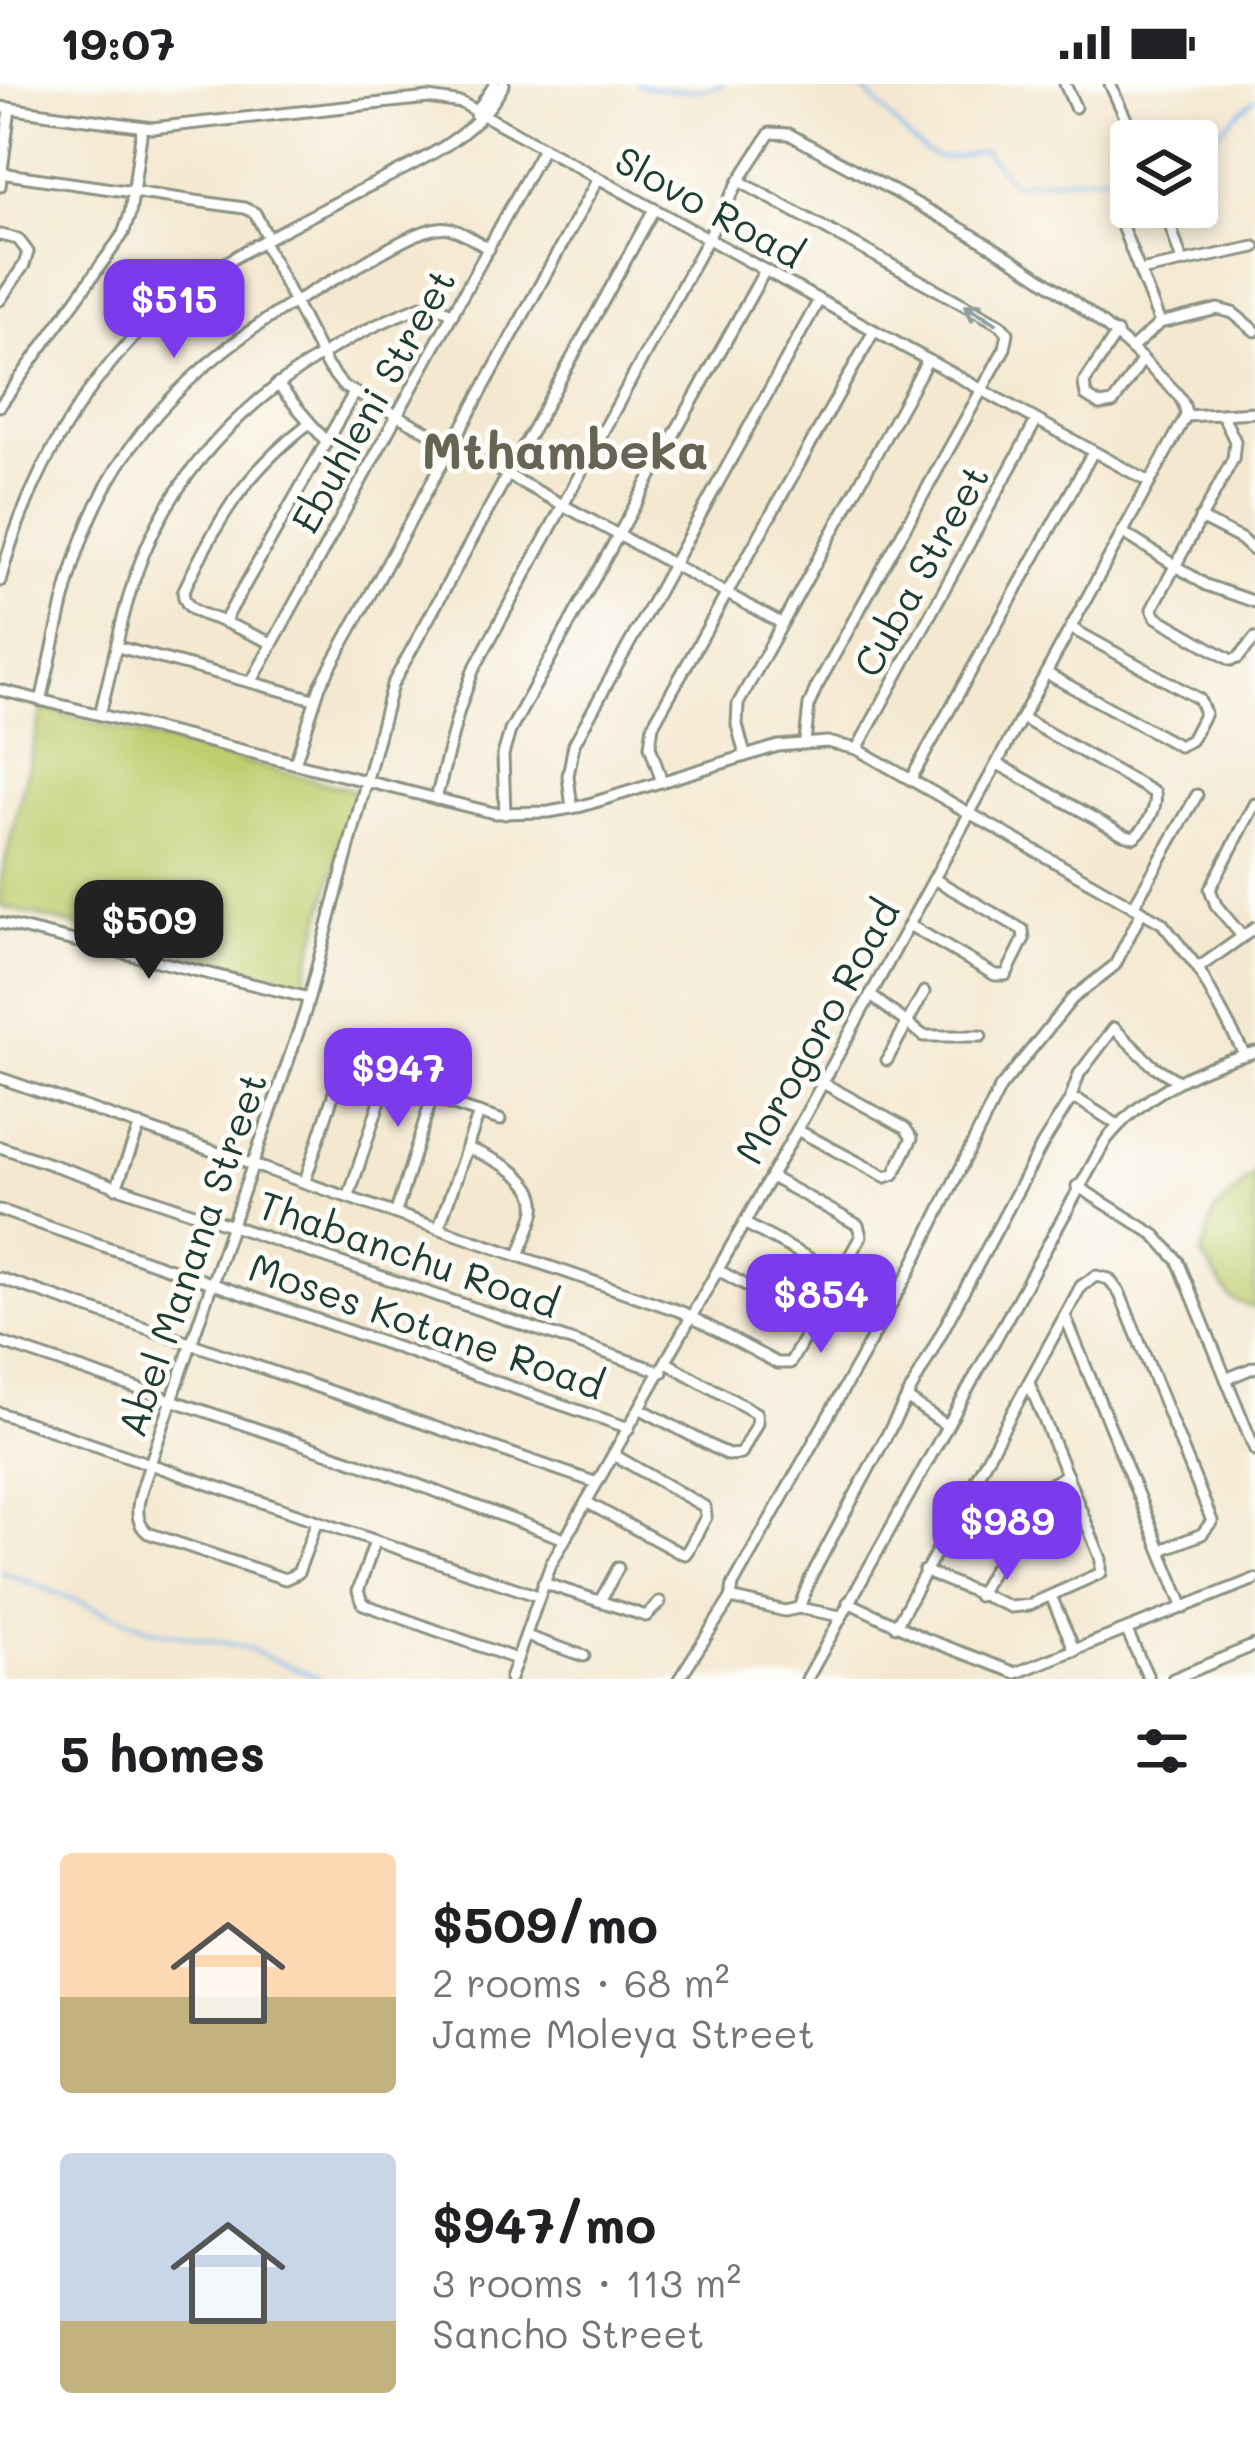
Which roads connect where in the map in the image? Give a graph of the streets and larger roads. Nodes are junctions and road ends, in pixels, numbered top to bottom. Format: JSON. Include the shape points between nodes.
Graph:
{"nodes":[{"id":1,"x":500,"y":84,"type":"edge"},
{"id":2,"x":1065,"y":84,"type":"edge"},
{"id":3,"x":1110,"y":84,"type":"edge"},
{"id":4,"x":5,"y":107,"type":"edge"},
{"id":5,"x":1075,"y":107,"type":"dead end"},
{"id":6,"x":482,"y":112,"type":"junction"},
{"id":7,"x":1127,"y":120,"type":"edge"},
{"id":8,"x":142,"y":128,"type":"junction"},
{"id":9,"x":543,"y":148,"type":"junction"},
{"id":10,"x":1,"y":178,"type":"edge"},
{"id":11,"x":598,"y":178,"type":"junction"},
{"id":12,"x":740,"y":181,"type":"junction"},
{"id":13,"x":133,"y":193,"type":"junction"},
{"id":14,"x":654,"y":209,"type":"junction"},
{"id":15,"x":1123,"y":228,"type":"edge"},
{"id":16,"x":1171,"y":228,"type":"edge"},
{"id":17,"x":0,"y":235,"type":"edge"},
{"id":18,"x":266,"y":240,"type":"junction"},
{"id":19,"x":709,"y":241,"type":"junction"},
{"id":20,"x":1255,"y":247,"type":"edge"},
{"id":21,"x":489,"y":248,"type":"junction"},
{"id":22,"x":1182,"y":261,"type":"junction"},
{"id":23,"x":1140,"y":271,"type":"junction"},
{"id":24,"x":764,"y":272,"type":"junction"},
{"id":25,"x":0,"y":300,"type":"edge"},
{"id":26,"x":293,"y":300,"type":"junction"},
{"id":27,"x":819,"y":300,"type":"junction"},
{"id":28,"x":453,"y":314,"type":"junction"},
{"id":29,"x":1160,"y":323,"type":"junction"},
{"id":30,"x":874,"y":331,"type":"junction"},
{"id":31,"x":1255,"y":331,"type":"edge"},
{"id":32,"x":1117,"y":333,"type":"junction"},
{"id":33,"x":1132,"y":348,"type":"junction"},
{"id":34,"x":322,"y":357,"type":"junction"},
{"id":35,"x":1143,"y":359,"type":"junction"},
{"id":36,"x":927,"y":361,"type":"junction"},
{"id":37,"x":277,"y":384,"type":"junction"},
{"id":38,"x":981,"y":390,"type":"junction"},
{"id":39,"x":354,"y":393,"type":"junction"},
{"id":40,"x":0,"y":406,"type":"edge"},
{"id":41,"x":1255,"y":412,"type":"edge"},
{"id":42,"x":397,"y":415,"type":"junction"},
{"id":43,"x":1186,"y":416,"type":"junction"},
{"id":44,"x":1223,"y":416,"type":"junction"},
{"id":45,"x":1036,"y":421,"type":"junction"},
{"id":46,"x":308,"y":424,"type":"junction"},
{"id":47,"x":325,"y":440,"type":"junction"},
{"id":48,"x":452,"y":445,"type":"junction"},
{"id":49,"x":1093,"y":452,"type":"junction"},
{"id":50,"x":507,"y":477,"type":"junction"},
{"id":51,"x":1149,"y":482,"type":"junction"},
{"id":52,"x":564,"y":507,"type":"junction"},
{"id":53,"x":1200,"y":518,"type":"junction"},
{"id":54,"x":1122,"y":532,"type":"junction"},
{"id":55,"x":620,"y":537,"type":"junction"},
{"id":56,"x":1255,"y":553,"type":"edge"},
{"id":57,"x":1174,"y":565,"type":"junction"},
{"id":58,"x":671,"y":566,"type":"junction"},
{"id":59,"x":0,"y":581,"type":"edge"},
{"id":60,"x":725,"y":595,"type":"junction"},
{"id":61,"x":1255,"y":602,"type":"edge"},
{"id":62,"x":224,"y":622,"type":"junction"},
{"id":63,"x":781,"y":623,"type":"junction"},
{"id":64,"x":1071,"y":628,"type":"junction"},
{"id":65,"x":1255,"y":638,"type":"edge"},
{"id":66,"x":272,"y":643,"type":"junction"},
{"id":67,"x":118,"y":647,"type":"junction"},
{"id":68,"x":1046,"y":673,"type":"junction"},
{"id":69,"x":252,"y":680,"type":"junction"},
{"id":70,"x":0,"y":690,"type":"edge"},
{"id":71,"x":314,"y":699,"type":"junction"},
{"id":72,"x":41,"y":700,"type":"junction"},
{"id":73,"x":100,"y":714,"type":"junction"},
{"id":74,"x":1022,"y":718,"type":"junction"},
{"id":75,"x":805,"y":742,"type":"junction"},
{"id":76,"x":857,"y":749,"type":"junction"},
{"id":77,"x":746,"y":755,"type":"junction"},
{"id":78,"x":296,"y":763,"type":"junction"},
{"id":79,"x":998,"y":764,"type":"junction"},
{"id":80,"x":911,"y":779,"type":"junction"},
{"id":81,"x":364,"y":781,"type":"junction"},
{"id":82,"x":662,"y":782,"type":"junction"},
{"id":83,"x":1197,"y":795,"type":"dead end"},
{"id":84,"x":436,"y":799,"type":"junction"},
{"id":85,"x":1255,"y":804,"type":"edge"},
{"id":86,"x":572,"y":808,"type":"junction"},
{"id":87,"x":505,"y":814,"type":"junction"},
{"id":88,"x":970,"y":814,"type":"junction"},
{"id":89,"x":934,"y":879,"type":"junction"},
{"id":90,"x":1137,"y":909,"type":"junction"},
{"id":91,"x":0,"y":923,"type":"edge"},
{"id":92,"x":909,"y":925,"type":"junction"},
{"id":93,"x":1255,"y":928,"type":"edge"},
{"id":94,"x":1242,"y":936,"type":"junction"},
{"id":95,"x":1198,"y":968,"type":"junction"},
{"id":96,"x":924,"y":992,"type":"dead end"},
{"id":97,"x":869,"y":995,"type":"junction"},
{"id":98,"x":309,"y":998,"type":"junction"},
{"id":99,"x":907,"y":1024,"type":"junction"},
{"id":100,"x":981,"y":1036,"type":"dead end"},
{"id":101,"x":393,"y":1052,"type":"dead end"},
{"id":102,"x":1250,"y":1053,"type":"edge"},
{"id":103,"x":887,"y":1060,"type":"dead end"},
{"id":104,"x":0,"y":1078,"type":"edge"},
{"id":105,"x":1178,"y":1081,"type":"junction"},
{"id":106,"x":386,"y":1082,"type":"junction"},
{"id":107,"x":823,"y":1083,"type":"junction"},
{"id":108,"x":432,"y":1099,"type":"junction"},
{"id":109,"x":1070,"y":1100,"type":"junction"},
{"id":110,"x":479,"y":1113,"type":"junction"},
{"id":111,"x":500,"y":1120,"type":"dead end"},
{"id":112,"x":140,"y":1125,"type":"junction"},
{"id":113,"x":1118,"y":1125,"type":"junction"},
{"id":114,"x":797,"y":1130,"type":"junction"},
{"id":115,"x":0,"y":1147,"type":"edge"},
{"id":116,"x":467,"y":1148,"type":"junction"},
{"id":117,"x":254,"y":1164,"type":"junction"},
{"id":118,"x":771,"y":1177,"type":"junction"},
{"id":119,"x":304,"y":1181,"type":"junction"},
{"id":120,"x":1077,"y":1186,"type":"junction"},
{"id":121,"x":116,"y":1188,"type":"junction"},
{"id":122,"x":349,"y":1196,"type":"junction"},
{"id":123,"x":0,"y":1210,"type":"edge"},
{"id":124,"x":396,"y":1212,"type":"junction"},
{"id":125,"x":744,"y":1223,"type":"junction"},
{"id":126,"x":235,"y":1225,"type":"junction"},
{"id":127,"x":439,"y":1227,"type":"junction"},
{"id":128,"x":519,"y":1256,"type":"junction"},
{"id":129,"x":718,"y":1270,"type":"junction"},
{"id":130,"x":0,"y":1278,"type":"edge"},
{"id":131,"x":214,"y":1282,"type":"junction"},
{"id":132,"x":1064,"y":1316,"type":"junction"},
{"id":133,"x":693,"y":1317,"type":"junction"},
{"id":134,"x":0,"y":1342,"type":"edge"},
{"id":135,"x":193,"y":1342,"type":"junction"},
{"id":136,"x":1255,"y":1367,"type":"edge"},
{"id":137,"x":664,"y":1368,"type":"junction"},
{"id":138,"x":1226,"y":1379,"type":"junction"},
{"id":139,"x":1029,"y":1383,"type":"junction"},
{"id":140,"x":908,"y":1399,"type":"junction"},
{"id":141,"x":174,"y":1401,"type":"junction"},
{"id":142,"x":641,"y":1409,"type":"junction"},
{"id":143,"x":0,"y":1413,"type":"edge"},
{"id":144,"x":946,"y":1425,"type":"junction"},
{"id":145,"x":629,"y":1427,"type":"junction"},
{"id":146,"x":1255,"y":1450,"type":"edge"},
{"id":147,"x":614,"y":1455,"type":"junction"},
{"id":148,"x":151,"y":1464,"type":"junction"},
{"id":149,"x":1066,"y":1475,"type":"junction"},
{"id":150,"x":597,"y":1483,"type":"junction"},
{"id":151,"x":586,"y":1502,"type":"junction"},
{"id":152,"x":317,"y":1521,"type":"junction"},
{"id":153,"x":565,"y":1539,"type":"junction"},
{"id":154,"x":375,"y":1540,"type":"junction"},
{"id":155,"x":1160,"y":1550,"type":"junction"},
{"id":156,"x":617,"y":1568,"type":"dead end"},
{"id":157,"x":924,"y":1571,"type":"junction"},
{"id":158,"x":1255,"y":1579,"type":"edge"},
{"id":159,"x":544,"y":1582,"type":"junction"},
{"id":160,"x":538,"y":1596,"type":"junction"},
{"id":161,"x":978,"y":1596,"type":"junction"},
{"id":162,"x":1052,"y":1596,"type":"junction"},
{"id":163,"x":731,"y":1598,"type":"junction"},
{"id":164,"x":600,"y":1601,"type":"junction"},
{"id":165,"x":660,"y":1602,"type":"dead end"},
{"id":166,"x":848,"y":1602,"type":"junction"},
{"id":167,"x":799,"y":1608,"type":"junction"},
{"id":168,"x":1184,"y":1608,"type":"junction"},
{"id":169,"x":840,"y":1616,"type":"junction"},
{"id":170,"x":896,"y":1626,"type":"junction"},
{"id":171,"x":1127,"y":1631,"type":"junction"},
{"id":172,"x":526,"y":1636,"type":"junction"},
{"id":173,"x":1255,"y":1646,"type":"edge"},
{"id":174,"x":1075,"y":1651,"type":"junction"},
{"id":175,"x":584,"y":1656,"type":"dead end"},
{"id":176,"x":516,"y":1659,"type":"junction"},
{"id":177,"x":1207,"y":1666,"type":"junction"},
{"id":178,"x":1016,"y":1676,"type":"edge"},
{"id":179,"x":510,"y":1679,"type":"edge"},
{"id":180,"x":679,"y":1679,"type":"edge"},
{"id":181,"x":807,"y":1679,"type":"edge"},
{"id":182,"x":1149,"y":1679,"type":"edge"},
{"id":183,"x":1173,"y":1679,"type":"edge"},
{"id":184,"x":1212,"y":1679,"type":"edge"}],
"edges":[{"from":1,"to":6,"type":"street"},
{"from":2,"to":5,"type":"street"},
{"from":3,"to":7,"type":"street"},
{"from":4,"to":8,"type":"street","name":"Slovo Road"},
{"from":4,"to":10,"type":"street"},
{"from":6,"to":8,"type":"street","name":"Slovo Road","via":[[437,98]]},
{"from":6,"to":9,"type":"street","name":"Slovo Road"},
{"from":6,"to":18,"type":"street","via":[[433,153]]},
{"from":8,"to":13,"type":"street"},
{"from":9,"to":11,"type":"street","name":"Slovo Road"},
{"from":9,"to":21,"type":"street","name":"Ebuhleni Street"},
{"from":10,"to":13,"type":"street"},
{"from":11,"to":14,"type":"street","name":"Slovo Road"},
{"from":11,"to":48,"type":"street"},
{"from":12,"to":19,"type":"street"},
{"from":12,"to":32,"type":"street","via":[[770,134],[789,134],[1017,262]]},
{"from":38,"to":12,"type":"street","one_way":true,"via":[[1008,341],[1005,328]]},
{"from":13,"to":18,"type":"street","via":[[244,208]]},
{"from":13,"to":40,"type":"street","via":[[119,241]]},
{"from":14,"to":19,"type":"street","name":"Slovo Road"},
{"from":14,"to":50,"type":"street","name":"Abel Manana Street"},
{"from":15,"to":23,"type":"street"},
{"from":16,"to":22,"type":"street"},
{"from":17,"to":25,"type":"street","via":[[18,239],[28,256]]},
{"from":18,"to":26,"type":"street"},
{"from":18,"to":59,"type":"street","via":[[198,282],[90,391],[37,478]]},
{"from":19,"to":24,"type":"street","name":"Slovo Road"},
{"from":19,"to":52,"type":"street"},
{"from":20,"to":22,"type":"street"},
{"from":21,"to":26,"type":"street","via":[[435,228]]},
{"from":21,"to":28,"type":"street","name":"Ebuhleni Street"},
{"from":22,"to":23,"type":"street"},
{"from":23,"to":29,"type":"street"},
{"from":24,"to":27,"type":"street","name":"Slovo Road"},
{"from":24,"to":55,"type":"street"},
{"from":26,"to":34,"type":"street"},
{"from":26,"to":72,"type":"street","via":[[196,370],[118,466],[76,557]]},
{"from":27,"to":30,"type":"street","name":"Slovo Road"},
{"from":27,"to":58,"type":"street"},
{"from":28,"to":34,"type":"street","via":[[421,306]]},
{"from":28,"to":42,"type":"street","name":"Ebuhleni Street"},
{"from":29,"to":31,"type":"street","via":[[1224,309]]},
{"from":29,"to":33,"type":"street"},
{"from":30,"to":36,"type":"street","name":"Slovo Road"},
{"from":30,"to":60,"type":"street"},
{"from":32,"to":33,"type":"street"},
{"from":32,"to":35,"type":"street","via":[[1084,382],[1086,396],[1113,403]]},
{"from":33,"to":35,"type":"street"},
{"from":34,"to":37,"type":"street"},
{"from":34,"to":39,"type":"street"},
{"from":35,"to":43,"type":"street","via":[[1180,397]]},
{"from":36,"to":38,"type":"street","name":"Slovo Road"},
{"from":36,"to":63,"type":"street"},
{"from":37,"to":46,"type":"street"},
{"from":37,"to":67,"type":"street","via":[[206,451],[172,498],[136,575]]},
{"from":38,"to":45,"type":"street","name":"Slovo Road"},
{"from":38,"to":75,"type":"street","via":[[816,688]]},
{"from":39,"to":42,"type":"street"},
{"from":39,"to":47,"type":"street"},
{"from":41,"to":44,"type":"street"},
{"from":42,"to":48,"type":"street"},
{"from":42,"to":66,"type":"street","name":"Ebuhleni Street"},
{"from":43,"to":44,"type":"street"},
{"from":43,"to":51,"type":"street","name":"Morogoro Road"},
{"from":44,"to":53,"type":"street","via":[[1235,453]]},
{"from":45,"to":49,"type":"street","name":"Slovo Road"},
{"from":45,"to":76,"type":"street","name":"Cuba Street"},
{"from":46,"to":47,"type":"street"},
{"from":46,"to":62,"type":"street","via":[[244,484],[183,592],[187,606]]},
{"from":47,"to":62,"type":"street"},
{"from":48,"to":50,"type":"street"},
{"from":48,"to":71,"type":"street"},
{"from":49,"to":51,"type":"street","name":"Slovo Road"},
{"from":49,"to":80,"type":"street"},
{"from":50,"to":52,"type":"street"},
{"from":50,"to":81,"type":"street","name":"Abel Manana Street","via":[[398,671]]},
{"from":51,"to":54,"type":"street","name":"Morogoro Road"},
{"from":52,"to":55,"type":"street"},
{"from":52,"to":84,"type":"street","via":[[467,684]]},
{"from":53,"to":56,"type":"street"},
{"from":53,"to":57,"type":"street"},
{"from":54,"to":57,"type":"street"},
{"from":54,"to":64,"type":"street","name":"Morogoro Road"},
{"from":55,"to":58,"type":"street"},
{"from":55,"to":87,"type":"street","via":[[510,731]]},
{"from":57,"to":61,"type":"street"},
{"from":57,"to":65,"type":"street","via":[[1152,605],[1156,617],[1231,660]]},
{"from":58,"to":60,"type":"street"},
{"from":58,"to":86,"type":"street","via":[[571,752]]},
{"from":60,"to":63,"type":"street"},
{"from":60,"to":82,"type":"street","via":[[650,732]]},
{"from":62,"to":66,"type":"street"},
{"from":63,"to":77,"type":"street","via":[[739,704]]},
{"from":64,"to":68,"type":"street","name":"Morogoro Road"},
{"from":64,"to":68,"type":"street","via":[[1199,699],[1205,710],[1197,729],[1179,746]]},
{"from":66,"to":69,"type":"street","name":"Ebuhleni Street"},
{"from":67,"to":69,"type":"street"},
{"from":67,"to":73,"type":"street"},
{"from":68,"to":74,"type":"street","name":"Morogoro Road"},
{"from":69,"to":71,"type":"street"},
{"from":70,"to":72,"type":"street"},
{"from":71,"to":78,"type":"street"},
{"from":72,"to":73,"type":"street"},
{"from":73,"to":78,"type":"street"},
{"from":74,"to":79,"type":"street","name":"Morogoro Road"},
{"from":74,"to":79,"type":"street","via":[[1155,793],[1142,831],[1123,834]]},
{"from":75,"to":76,"type":"street"},
{"from":75,"to":77,"type":"street"},
{"from":76,"to":80,"type":"street"},
{"from":77,"to":82,"type":"street"},
{"from":78,"to":81,"type":"street"},
{"from":79,"to":88,"type":"street","name":"Morogoro Road"},
{"from":80,"to":88,"type":"street"},
{"from":81,"to":84,"type":"street"},
{"from":81,"to":98,"type":"street","name":"Abel Manana Street"},
{"from":82,"to":86,"type":"street"},
{"from":83,"to":90,"type":"street"},
{"from":84,"to":87,"type":"street"},
{"from":85,"to":94,"type":"street","via":[[1210,889]]},
{"from":86,"to":87,"type":"street"},
{"from":88,"to":89,"type":"street","name":"Morogoro Road"},
{"from":88,"to":90,"type":"street"},
{"from":89,"to":92,"type":"street","name":"Morogoro Road"},
{"from":89,"to":92,"type":"street","via":[[1023,930],[1006,975]]},
{"from":90,"to":95,"type":"street","via":[[1170,930]]},
{"from":90,"to":163,"type":"street","via":[[1115,965],[1072,999],[1000,1088]]},
{"from":91,"to":98,"type":"street"},
{"from":92,"to":97,"type":"street","name":"Morogoro Road"},
{"from":93,"to":94,"type":"street"},
{"from":94,"to":95,"type":"street"},
{"from":95,"to":102,"type":"street"},
{"from":96,"to":99,"type":"street"},
{"from":97,"to":99,"type":"street"},
{"from":97,"to":107,"type":"street","name":"Morogoro Road"},
{"from":98,"to":117,"type":"street","name":"Abel Manana Street"},
{"from":99,"to":100,"type":"street","via":[[931,1038]]},
{"from":99,"to":103,"type":"street"},
{"from":101,"to":108,"type":"street","via":[[439,1070]]},
{"from":102,"to":105,"type":"street"},
{"from":104,"to":112,"type":"street"},
{"from":105,"to":109,"type":"street","via":[[1112,1028],[1078,1074]]},
{"from":105,"to":113,"type":"street"},
{"from":106,"to":108,"type":"street"},
{"from":106,"to":119,"type":"street","via":[[348,1071],[338,1079]]},
{"from":106,"to":122,"type":"street"},
{"from":107,"to":114,"type":"street","name":"Morogoro Road"},
{"from":107,"to":114,"type":"street","via":[[905,1128],[910,1147],[886,1177]]},
{"from":108,"to":110,"type":"street"},
{"from":108,"to":124,"type":"street"},
{"from":109,"to":113,"type":"street"},
{"from":109,"to":140,"type":"street"},
{"from":110,"to":111,"type":"street"},
{"from":110,"to":116,"type":"street"},
{"from":112,"to":117,"type":"street"},
{"from":112,"to":121,"type":"street"},
{"from":113,"to":120,"type":"street"},
{"from":114,"to":118,"type":"street","name":"Morogoro Road"},
{"from":115,"to":121,"type":"street","name":"Thabanchu Road"},
{"from":116,"to":127,"type":"street"},
{"from":116,"to":128,"type":"street","via":[[506,1165],[534,1197]]},
{"from":117,"to":119,"type":"street"},
{"from":117,"to":126,"type":"street","name":"Abel Manana Street"},
{"from":118,"to":125,"type":"street","name":"Morogoro Road"},
{"from":118,"to":125,"type":"street","via":[[857,1223],[852,1253],[833,1270]]},
{"from":119,"to":122,"type":"street"},
{"from":120,"to":138,"type":"street","via":[[1170,1250]]},
{"from":120,"to":144,"type":"street"},
{"from":121,"to":126,"type":"street","name":"Thabanchu Road"},
{"from":122,"to":124,"type":"street"},
{"from":123,"to":131,"type":"street","name":"Moses Kotane Road"},
{"from":124,"to":127,"type":"street"},
{"from":125,"to":129,"type":"street","name":"Morogoro Road"},
{"from":126,"to":131,"type":"street","name":"Abel Manana Street"},
{"from":126,"to":137,"type":"street","name":"Thabanchu Road"},
{"from":127,"to":128,"type":"street"},
{"from":128,"to":133,"type":"street"},
{"from":129,"to":133,"type":"street","name":"Morogoro Road"},
{"from":129,"to":133,"type":"street","via":[[804,1316],[808,1333],[794,1359],[780,1364]]},
{"from":130,"to":135,"type":"street"},
{"from":131,"to":135,"type":"street","name":"Abel Manana Street"},
{"from":131,"to":145,"type":"street","name":"Moses Kotane Road"},
{"from":132,"to":139,"type":"street"},
{"from":132,"to":155,"type":"street"},
{"from":132,"to":155,"type":"street","via":[[1086,1280],[1109,1279],[1160,1391],[1212,1521],[1202,1534]]},
{"from":133,"to":137,"type":"street","name":"Morogoro Road"},
{"from":134,"to":141,"type":"street"},
{"from":135,"to":141,"type":"street","name":"Abel Manana Street"},
{"from":135,"to":150,"type":"street"},
{"from":136,"to":138,"type":"street"},
{"from":137,"to":142,"type":"street","name":"Morogoro Road"},
{"from":137,"to":142,"type":"street","name":"Thabanchu Road","via":[[756,1414],[741,1454],[728,1455]]},
{"from":138,"to":146,"type":"street"},
{"from":139,"to":149,"type":"street"},
{"from":139,"to":157,"type":"street"},
{"from":140,"to":144,"type":"street"},
{"from":140,"to":167,"type":"street"},
{"from":141,"to":148,"type":"street","name":"Abel Manana Street"},
{"from":141,"to":153,"type":"street"},
{"from":142,"to":145,"type":"street","name":"Morogoro Road"},
{"from":143,"to":148,"type":"street"},
{"from":144,"to":166,"type":"street"},
{"from":145,"to":147,"type":"street","name":"Morogoro Road"},
{"from":147,"to":150,"type":"street","name":"Morogoro Road"},
{"from":147,"to":151,"type":"street","via":[[705,1507],[688,1550]]},
{"from":148,"to":152,"type":"street"},
{"from":148,"to":152,"type":"street","name":"Abel Manana Street","via":[[136,1516],[142,1529],[260,1571],[295,1576]]},
{"from":149,"to":161,"type":"street","via":[[1036,1491]]},
{"from":149,"to":162,"type":"street","via":[[1102,1568]]},
{"from":150,"to":151,"type":"street","name":"Morogoro Road"},
{"from":151,"to":153,"type":"street","name":"Morogoro Road"},
{"from":152,"to":154,"type":"street"},
{"from":153,"to":159,"type":"street","name":"Morogoro Road"},
{"from":154,"to":160,"type":"street"},
{"from":154,"to":176,"type":"street","via":[[358,1591],[363,1604]]},
{"from":155,"to":168,"type":"street"},
{"from":156,"to":164,"type":"street"},
{"from":157,"to":161,"type":"street"},
{"from":157,"to":170,"type":"street"},
{"from":158,"to":168,"type":"street"},
{"from":159,"to":160,"type":"street","name":"Morogoro Road"},
{"from":159,"to":164,"type":"street"},
{"from":160,"to":172,"type":"street","name":"Morogoro Road"},
{"from":161,"to":162,"type":"street","via":[[1020,1606]]},
{"from":162,"to":174,"type":"street"},
{"from":163,"to":167,"type":"street"},
{"from":163,"to":180,"type":"street"},
{"from":164,"to":165,"type":"street","via":[[646,1616]]},
{"from":166,"to":169,"type":"street"},
{"from":166,"to":170,"type":"street"},
{"from":167,"to":169,"type":"street"},
{"from":168,"to":171,"type":"street"},
{"from":169,"to":181,"type":"street"},
{"from":170,"to":178,"type":"street"},
{"from":171,"to":174,"type":"street"},
{"from":171,"to":182,"type":"street"},
{"from":172,"to":175,"type":"street"},
{"from":172,"to":176,"type":"street","name":"Morogoro Road"},
{"from":173,"to":177,"type":"street"},
{"from":174,"to":178,"type":"street"},
{"from":176,"to":179,"type":"street","name":"Morogoro Road"},
{"from":177,"to":183,"type":"street"},
{"from":177,"to":184,"type":"street"}]}
